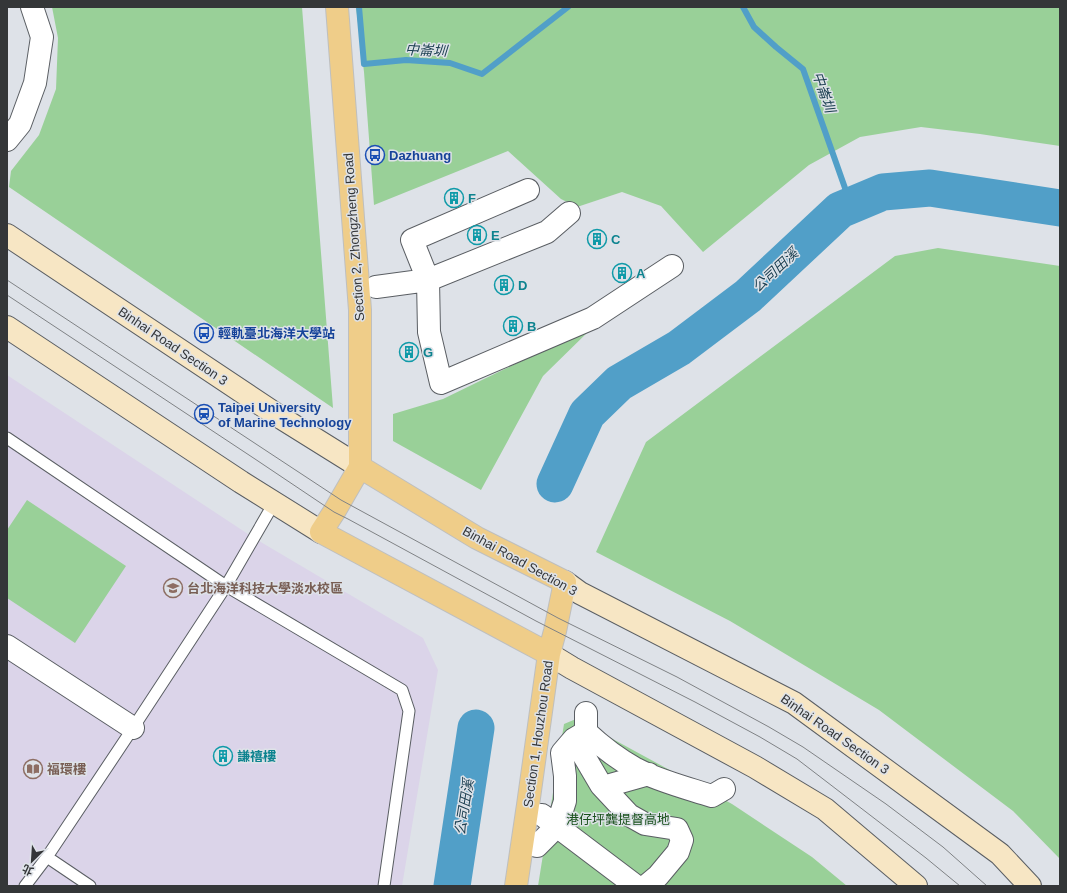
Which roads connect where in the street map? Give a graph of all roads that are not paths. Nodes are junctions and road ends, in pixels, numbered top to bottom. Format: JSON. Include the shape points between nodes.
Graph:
{"nodes":[{"id":1,"x":32,"y":7,"type":"edge"},
{"id":2,"x":337,"y":7,"type":"edge"},
{"id":3,"x":7,"y":140,"type":"edge"},
{"id":4,"x":528,"y":190,"type":"dead end"},
{"id":5,"x":569,"y":213,"type":"dead end"},
{"id":6,"x":7,"y":235,"type":"edge"},
{"id":7,"x":672,"y":266,"type":"dead end"},
{"id":8,"x":428,"y":280,"type":"junction"},
{"id":9,"x":376,"y":287,"type":"dead end"},
{"id":10,"x":7,"y":326,"type":"edge"},
{"id":11,"x":7,"y":438,"type":"edge"},
{"id":12,"x":360,"y":467,"type":"junction"},
{"id":13,"x":274,"y":503,"type":"junction"},
{"id":14,"x":321,"y":532,"type":"junction"},
{"id":15,"x":565,"y":582,"type":"junction"},
{"id":16,"x":226,"y":586,"type":"junction"},
{"id":17,"x":7,"y":646,"type":"edge"},
{"id":18,"x":548,"y":654,"type":"junction"},
{"id":19,"x":133,"y":728,"type":"junction"},
{"id":20,"x":582,"y":728,"type":"junction"},
{"id":21,"x":649,"y":774,"type":"junction"},
{"id":22,"x":603,"y":787,"type":"junction"},
{"id":23,"x":724,"y":789,"type":"dead end"},
{"id":24,"x":549,"y":820,"type":"junction"},
{"id":25,"x":538,"y":846,"type":"dead end"},
{"id":26,"x":47,"y":857,"type":"junction"},
{"id":27,"x":25,"y":886,"type":"edge"},
{"id":28,"x":90,"y":886,"type":"edge"},
{"id":29,"x":384,"y":886,"type":"edge"},
{"id":30,"x":516,"y":886,"type":"edge"},
{"id":31,"x":636,"y":886,"type":"edge"},
{"id":32,"x":646,"y":886,"type":"edge"},
{"id":33,"x":916,"y":886,"type":"edge"},
{"id":34,"x":1030,"y":886,"type":"edge"}],
"edges":[{"from":1,"to":3,"type":"street","via":[[42,37],[35,83],[20,124]]},
{"from":2,"to":12,"type":"main road","name":"Section 2, Zhongzheng Road","via":[[360,310]]},
{"from":4,"to":8,"type":"street","via":[[412,240]]},
{"from":5,"to":8,"type":"street","via":[[547,232]]},
{"from":6,"to":12,"type":"street","name":"Binhai Road Section 3","via":[[283,419]]},
{"from":7,"to":8,"type":"street","via":[[593,318],[441,383],[429,332]]},
{"from":8,"to":9,"type":"street"},
{"from":10,"to":13,"type":"street"},
{"from":11,"to":16,"type":"lane"},
{"from":12,"to":14,"type":"main road"},
{"from":12,"to":15,"type":"main road","name":"Binhai Road Section 3","via":[[477,538]]},
{"from":13,"to":14,"type":"street"},
{"from":13,"to":16,"type":"lane"},
{"from":14,"to":18,"type":"main road"},
{"from":15,"to":18,"type":"main road","name":"Section 1, Houzhou Road"},
{"from":15,"to":34,"type":"street","name":"Binhai Road Section 3","via":[[580,594],[794,703],[1000,854]]},
{"from":16,"to":19,"type":"lane"},
{"from":16,"to":29,"type":"lane","via":[[402,690],[409,711]]},
{"from":17,"to":19,"type":"street"},
{"from":18,"to":30,"type":"main road","name":"Section 1, Houzhou Road"},
{"from":18,"to":33,"type":"street","via":[[755,767],[825,809]]},
{"from":19,"to":26,"type":"lane"},
{"from":20,"to":21,"type":"street","via":[[605,749],[636,769]]},
{"from":20,"to":22,"type":"street"},
{"from":20,"to":24,"type":"street","via":[[562,753],[565,801]]},
{"from":21,"to":22,"type":"street"},
{"from":21,"to":23,"type":"street","via":[[712,796]]},
{"from":22,"to":32,"type":"street","via":[[629,815],[645,824],[677,829],[682,840],[678,852]]},
{"from":24,"to":25,"type":"street"},
{"from":24,"to":31,"type":"street"},
{"from":26,"to":27,"type":"lane"},
{"from":26,"to":28,"type":"lane"}]}
